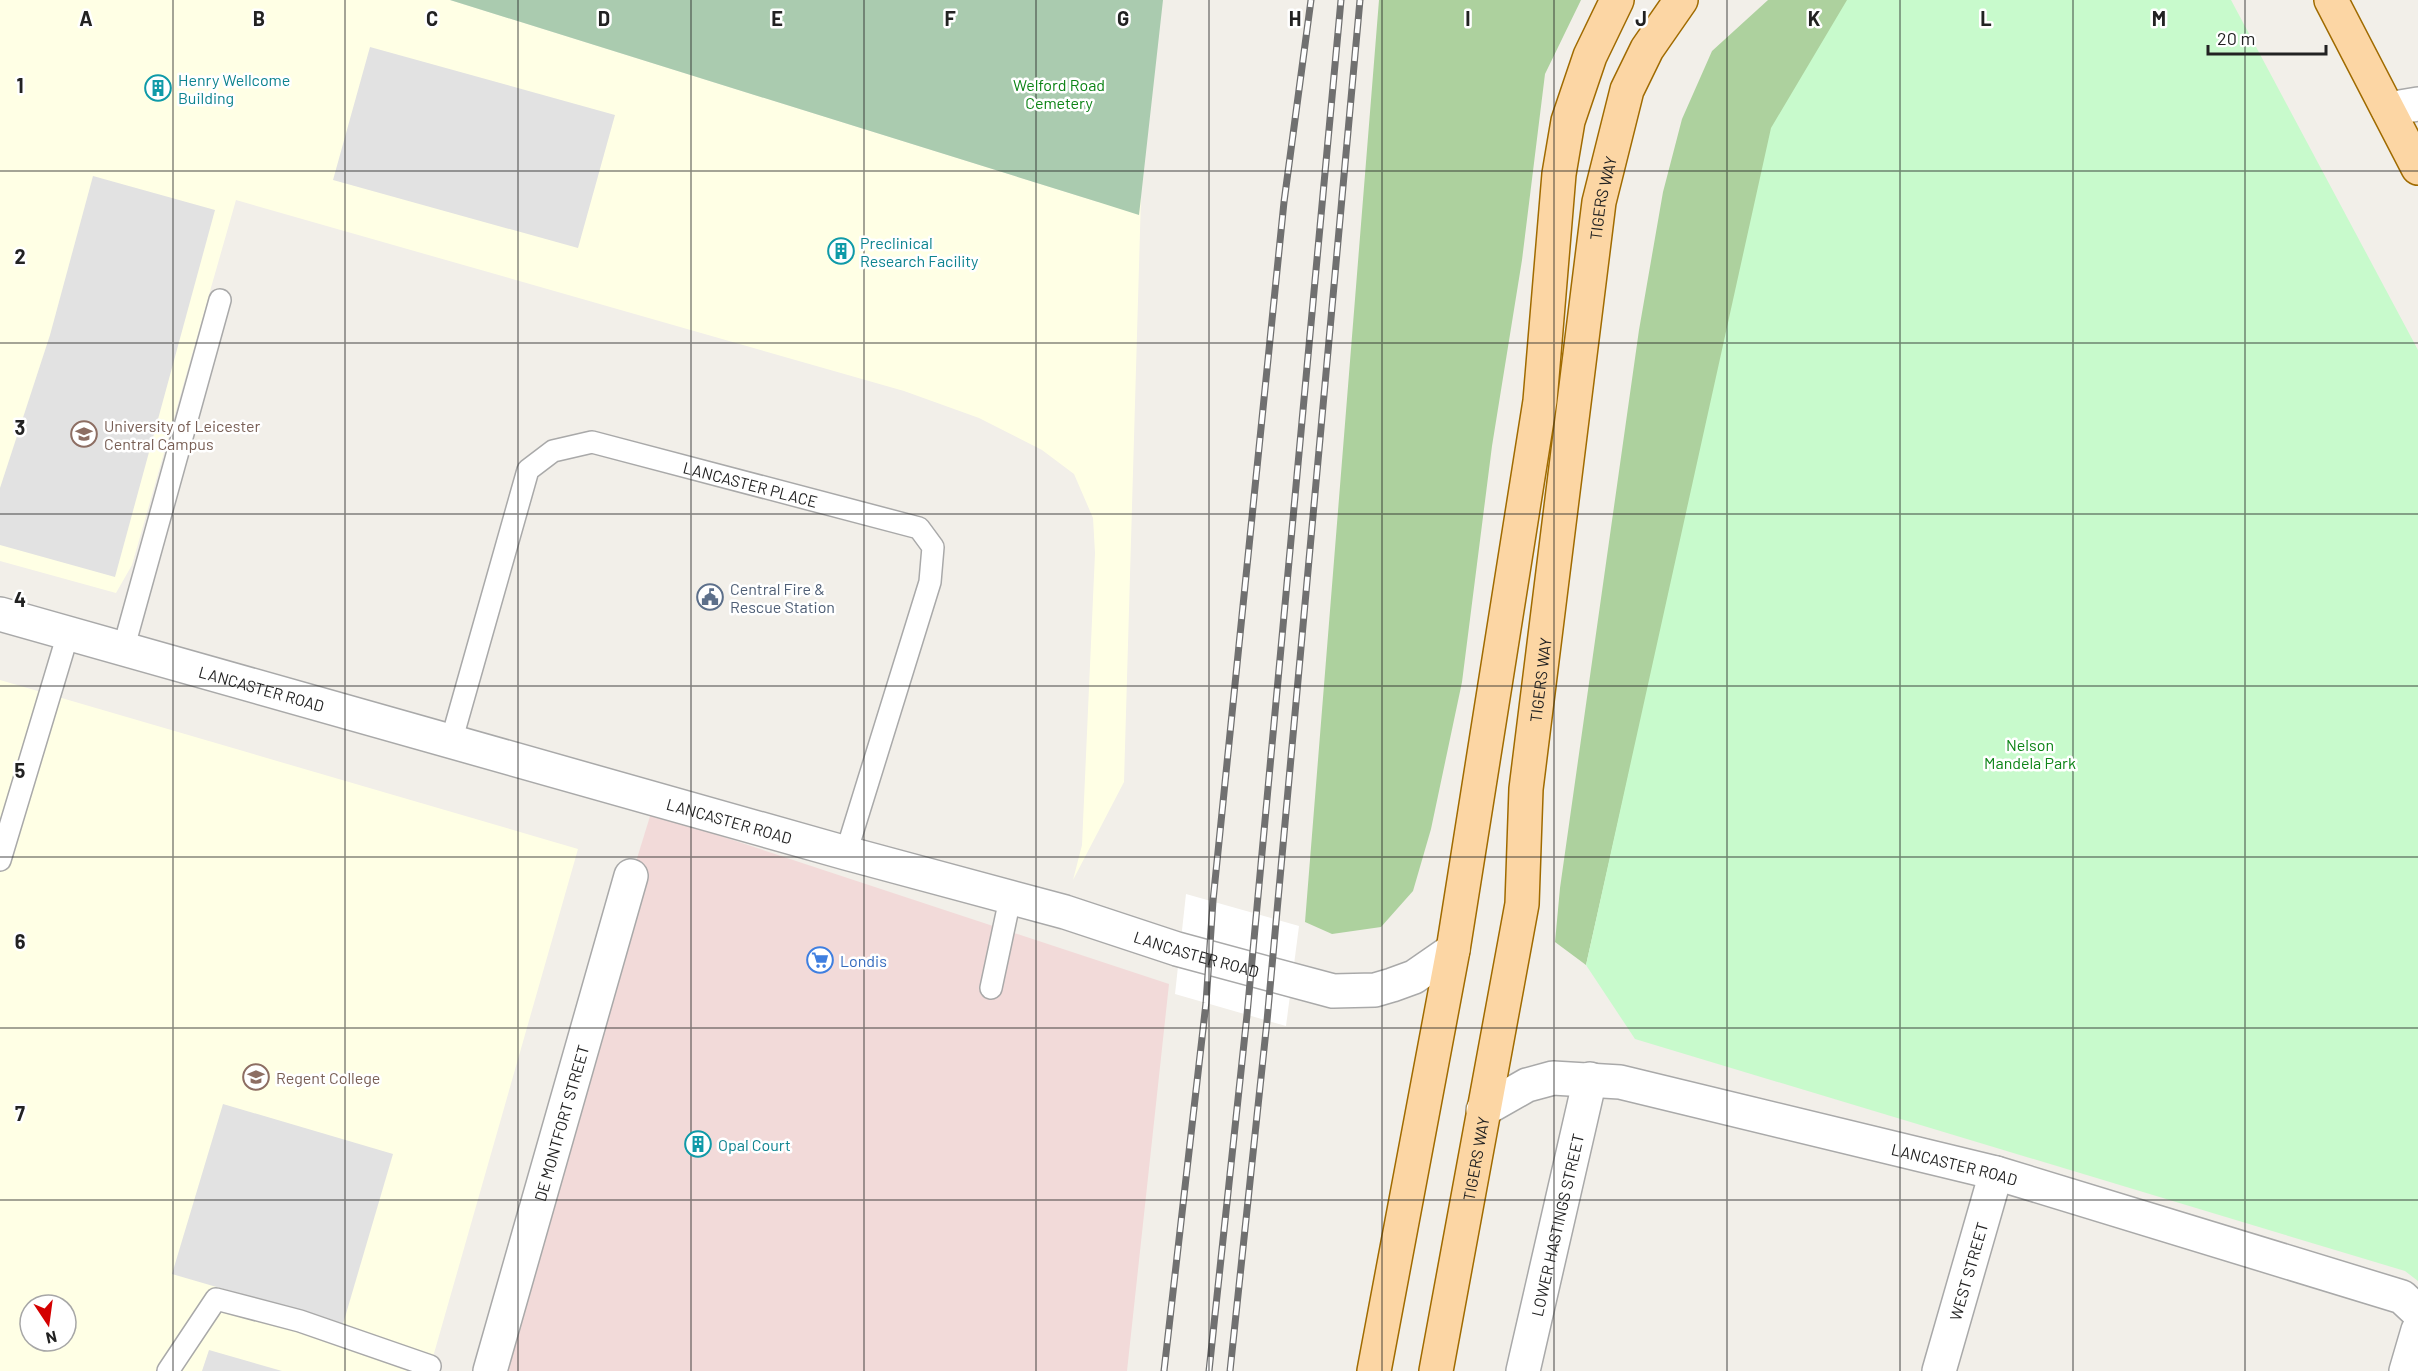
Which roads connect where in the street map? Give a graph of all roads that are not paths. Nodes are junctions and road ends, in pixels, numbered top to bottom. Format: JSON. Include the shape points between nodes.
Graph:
{"nodes":[{"id":1,"x":1617,"y":0,"type":"edge"},
{"id":2,"x":1681,"y":0,"type":"edge"},
{"id":3,"x":2331,"y":0,"type":"edge"},
{"id":4,"x":2403,"y":107,"type":"edge"},
{"id":5,"x":2418,"y":168,"type":"edge"},
{"id":6,"x":220,"y":300,"type":"dead end"},
{"id":7,"x":0,"y":614,"type":"edge"},
{"id":8,"x":68,"y":634,"type":"junction"},
{"id":9,"x":123,"y":650,"type":"junction"},
{"id":10,"x":451,"y":742,"type":"junction"},
{"id":11,"x":846,"y":853,"type":"junction"},
{"id":12,"x":0,"y":861,"type":"edge"},
{"id":13,"x":632,"y":876,"type":"dead end"},
{"id":14,"x":1010,"y":899,"type":"junction"},
{"id":15,"x":1453,"y":950,"type":"junction"},
{"id":16,"x":992,"y":988,"type":"dead end"},
{"id":17,"x":1590,"y":1079,"type":"junction"},
{"id":18,"x":1483,"y":1110,"type":"junction"},
{"id":19,"x":1996,"y":1173,"type":"junction"},
{"id":20,"x":2418,"y":1312,"type":"edge"},
{"id":21,"x":2418,"y":1330,"type":"edge"},
{"id":22,"x":430,"y":1366,"type":"dead end"},
{"id":23,"x":168,"y":1371,"type":"edge"},
{"id":24,"x":490,"y":1371,"type":"edge"},
{"id":25,"x":1374,"y":1371,"type":"edge"},
{"id":26,"x":1436,"y":1371,"type":"edge"},
{"id":27,"x":1523,"y":1371,"type":"edge"},
{"id":28,"x":1939,"y":1371,"type":"edge"},
{"id":29,"x":2406,"y":1371,"type":"edge"}],
"edges":[{"from":1,"to":15,"type":"main road","via":[[1590,56],[1568,121],[1560,164],[1540,401]]},
{"from":2,"to":18,"type":"main road","name":"TIGERS WAY","via":[[1647,49],[1627,90],[1599,202],[1526,789],[1522,904]]},
{"from":3,"to":4,"type":"main road"},
{"from":4,"to":5,"type":"main road"},
{"from":6,"to":9,"type":"lane"},
{"from":7,"to":8,"type":"street","name":"LANCASTER ROAD"},
{"from":8,"to":9,"type":"street","name":"LANCASTER ROAD"},
{"from":8,"to":12,"type":"lane"},
{"from":9,"to":10,"type":"street","name":"LANCASTER ROAD"},
{"from":10,"to":11,"type":"street","name":"LANCASTER ROAD"},
{"from":10,"to":11,"type":"lane","name":"LANCASTER PLACE","via":[[528,471],[553,450],[592,442],[919,528],[933,547],[930,582]]},
{"from":11,"to":14,"type":"street","name":"LANCASTER ROAD"},
{"from":13,"to":24,"type":"street","name":"DE MONTFORT STREET"},
{"from":14,"to":15,"type":"street","name":"LANCASTER ROAD","via":[[1333,991],[1375,990],[1392,985],[1414,977]]},
{"from":14,"to":16,"type":"lane"},
{"from":15,"to":25,"type":"main road"},
{"from":17,"to":18,"type":"street","name":"LANCASTER ROAD","via":[[1553,1078],[1527,1085]]},
{"from":17,"to":19,"type":"street","name":"LANCASTER ROAD","via":[[1620,1082]]},
{"from":17,"to":27,"type":"street","name":"LOWER HASTINGS STREET"},
{"from":18,"to":26,"type":"main road","name":"TIGERS WAY"},
{"from":19,"to":20,"type":"street","name":"LANCASTER ROAD","via":[[2402,1297]]},
{"from":19,"to":28,"type":"street","name":"WEST STREET"},
{"from":21,"to":29,"type":"street"},
{"from":22,"to":23,"type":"lane","via":[[300,1321],[216,1299]]}]}
